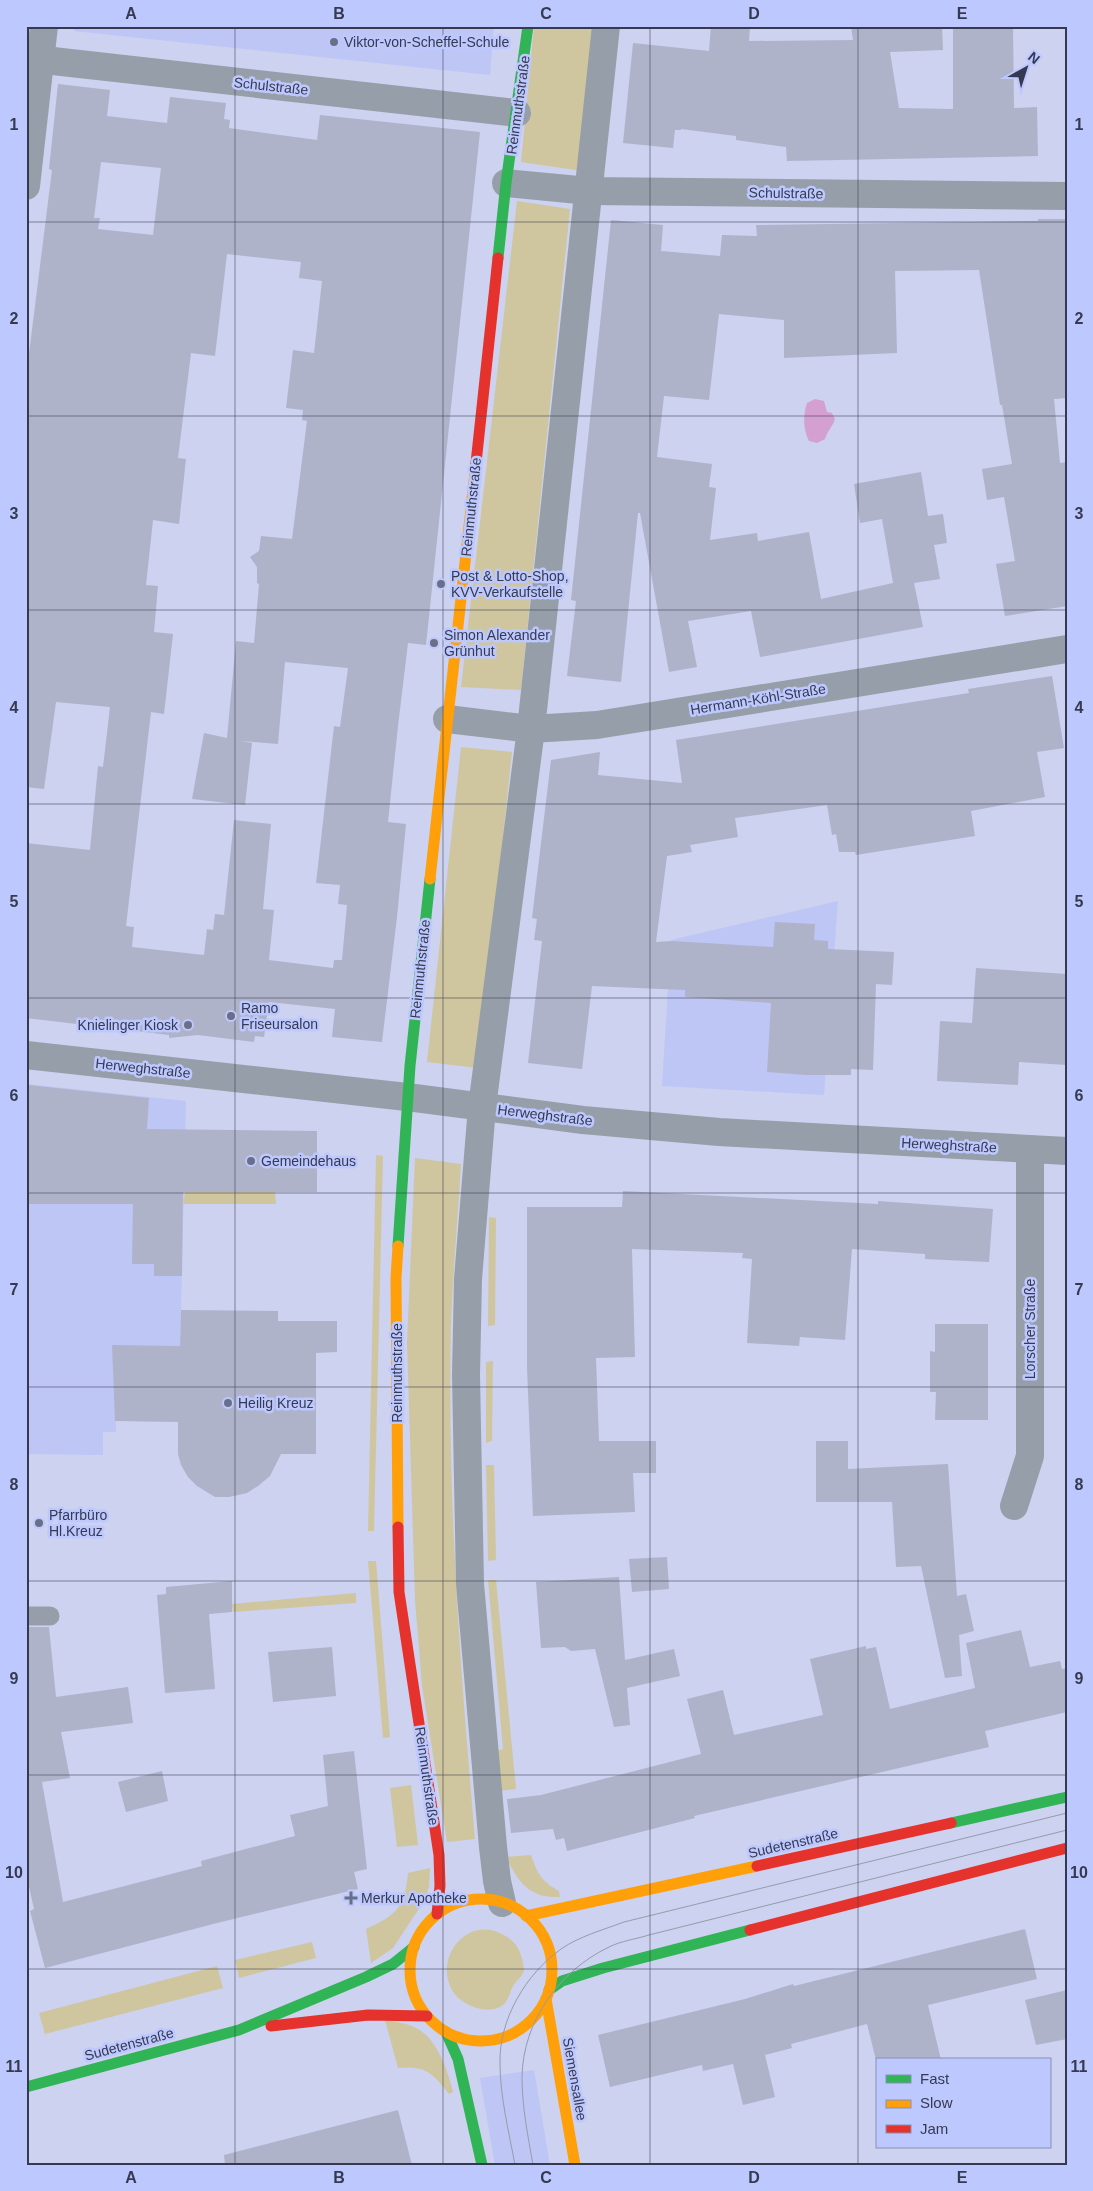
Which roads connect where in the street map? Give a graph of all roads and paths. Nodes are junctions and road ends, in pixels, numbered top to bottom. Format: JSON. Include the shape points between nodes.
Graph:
{"nodes":[{"id":1,"x":44,"y":26,"type":"edge"},
{"id":2,"x":528,"y":26,"type":"edge"},
{"id":3,"x":606,"y":26,"type":"edge"},
{"id":4,"x":33,"y":59,"type":"edge"},
{"id":5,"x":517,"y":113,"type":"junction"},
{"id":6,"x":506,"y":183,"type":"junction"},
{"id":7,"x":26,"y":186,"type":"edge"},
{"id":8,"x":589,"y":191,"type":"junction"},
{"id":9,"x":1067,"y":196,"type":"edge"},
{"id":10,"x":1067,"y":649,"type":"edge"},
{"id":11,"x":447,"y":719,"type":"junction"},
{"id":12,"x":531,"y":729,"type":"junction"},
{"id":13,"x":26,"y":1056,"type":"edge"},
{"id":14,"x":407,"y":1097,"type":"junction"},
{"id":15,"x":482,"y":1107,"type":"junction"},
{"id":16,"x":1030,"y":1149,"type":"junction"},
{"id":17,"x":1067,"y":1151,"type":"edge"},
{"id":18,"x":1014,"y":1506,"type":"dead end"},
{"id":19,"x":26,"y":1616,"type":"edge"},
{"id":20,"x":50,"y":1616,"type":"dead end"},
{"id":21,"x":1067,"y":1797,"type":"edge"},
{"id":22,"x":1067,"y":1848,"type":"edge"},
{"id":23,"x":502,"y":1903,"type":"junction"},
{"id":24,"x":437,"y":1914,"type":"junction"},
{"id":25,"x":526,"y":1916,"type":"junction"},
{"id":26,"x":414,"y":1947,"type":"junction"},
{"id":27,"x":547,"y":1995,"type":"junction"},
{"id":28,"x":427,"y":2016,"type":"junction"},
{"id":29,"x":239,"y":2030,"type":"junction"},
{"id":30,"x":446,"y":2032,"type":"junction"},
{"id":31,"x":26,"y":2087,"type":"edge"},
{"id":32,"x":482,"y":2165,"type":"edge"},
{"id":33,"x":575,"y":2165,"type":"edge"}],
"edges":[{"from":1,"to":4,"type":"street"},
{"from":2,"to":5,"type":"main road","name":"Reinmuthstraße"},
{"from":3,"to":8,"type":"street"},
{"from":4,"to":5,"type":"street","name":"Schulstraße"},
{"from":4,"to":7,"type":"street"},
{"from":5,"to":6,"type":"main road","name":"Reinmuthstraße"},
{"from":6,"to":8,"type":"street","name":"Schulstraße"},
{"from":6,"to":11,"type":"main road","name":"Reinmuthstraße"},
{"from":8,"to":9,"type":"street","name":"Schulstraße"},
{"from":8,"to":12,"type":"street"},
{"from":10,"to":12,"type":"street","name":"Hermann-Köhl-Straße","via":[[597,725]]},
{"from":11,"to":12,"type":"street","name":"Hermann-Köhl-Straße"},
{"from":11,"to":14,"type":"main road","name":"Reinmuthstraße"},
{"from":12,"to":15,"type":"street"},
{"from":13,"to":14,"type":"street","name":"Herweghstraße"},
{"from":14,"to":15,"type":"street","name":"Herweghstraße"},
{"from":14,"to":24,"type":"main road","name":"Reinmuthstraße","via":[[396,1278],[399,1592],[439,1855]]},
{"from":15,"to":16,"type":"street","name":"Herweghstraße","via":[[719,1132]]},
{"from":15,"to":23,"type":"street","via":[[468,1279],[466,1375],[470,1584],[493,1847]]},
{"from":16,"to":17,"type":"street","name":"Herweghstraße"},
{"from":16,"to":18,"type":"street","name":"Lorscher Straße","via":[[1030,1456]]},
{"from":19,"to":20,"type":"lane"},
{"from":21,"to":25,"type":"main road","name":"Sudetenstraße"},
{"from":22,"to":27,"type":"main road","via":[[603,1968],[562,1981]]},
{"from":23,"to":24,"type":"main road","via":[[475,1899]]},
{"from":23,"to":25,"type":"main road"},
{"from":24,"to":26,"type":"main road","via":[[419,1935]]},
{"from":25,"to":27,"type":"main road","via":[[548,1946],[552,1974]]},
{"from":26,"to":28,"type":"main road","via":[[410,1960],[412,1986]]},
{"from":26,"to":29,"type":"main road","name":"Sudetenstraße","via":[[393,1964],[366,1977]]},
{"from":27,"to":30,"type":"main road","via":[[535,2016],[522,2028],[502,2038],[468,2040]]},
{"from":27,"to":33,"type":"main road","name":"Siemensallee"},
{"from":28,"to":29,"type":"main road","name":"Sudetenstraße","via":[[382,2014]]},
{"from":28,"to":30,"type":"main road"},
{"from":29,"to":31,"type":"main road","name":"Sudetenstraße"},
{"from":30,"to":32,"type":"main road","via":[[458,2059]]}]}
